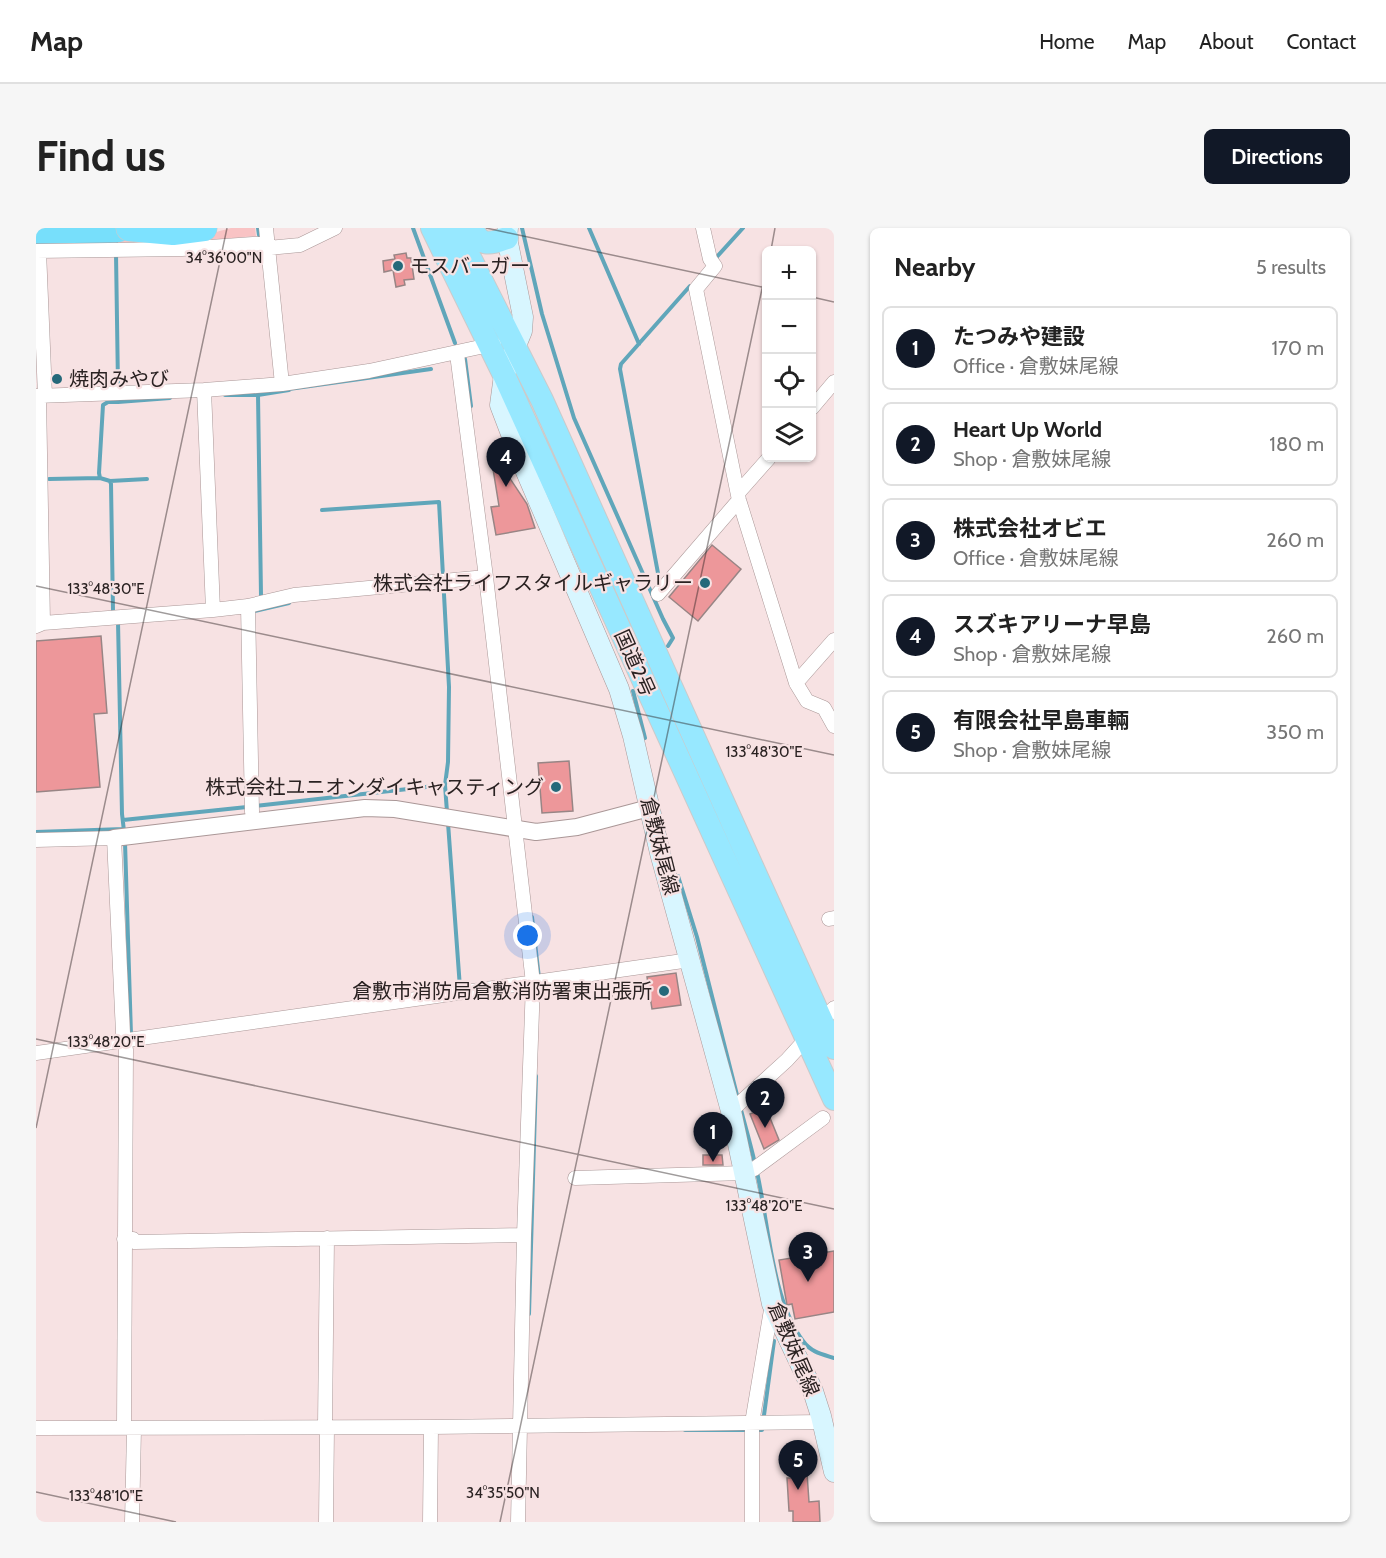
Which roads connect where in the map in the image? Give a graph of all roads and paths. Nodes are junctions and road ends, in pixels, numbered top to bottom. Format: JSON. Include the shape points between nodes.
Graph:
{"nodes":[{"id":1,"x":204,"y":228,"type":"edge"},
{"id":2,"x":266,"y":228,"type":"edge"},
{"id":3,"x":335,"y":228,"type":"edge"},
{"id":4,"x":432,"y":228,"type":"edge"},
{"id":5,"x":455,"y":228,"type":"edge"},
{"id":6,"x":472,"y":228,"type":"edge"},
{"id":7,"x":703,"y":228,"type":"edge"},
{"id":8,"x":508,"y":233,"type":"edge"},
{"id":9,"x":120,"y":242,"type":"edge"},
{"id":10,"x":268,"y":246,"type":"junction"},
{"id":11,"x":38,"y":251,"type":"edge"},
{"id":12,"x":490,"y":344,"type":"junction"},
{"id":13,"x":515,"y":347,"type":"junction"},
{"id":14,"x":457,"y":354,"type":"junction"},
{"id":15,"x":504,"y":375,"type":"junction"},
{"id":16,"x":834,"y":382,"type":"edge"},
{"id":17,"x":282,"y":384,"type":"junction"},
{"id":18,"x":204,"y":394,"type":"junction"},
{"id":19,"x":40,"y":396,"type":"edge"},
{"id":20,"x":816,"y":403,"type":"edge"},
{"id":21,"x":766,"y":462,"type":"edge"},
{"id":22,"x":737,"y":500,"type":"junction"},
{"id":23,"x":486,"y":577,"type":"junction"},
{"id":24,"x":658,"y":594,"type":"dead end"},
{"id":25,"x":213,"y":610,"type":"junction"},
{"id":26,"x":248,"y":610,"type":"junction"},
{"id":27,"x":40,"y":624,"type":"edge"},
{"id":28,"x":834,"y":640,"type":"edge"},
{"id":29,"x":799,"y":688,"type":"junction"},
{"id":30,"x":834,"y":726,"type":"edge"},
{"id":31,"x":649,"y":808,"type":"junction"},
{"id":32,"x":252,"y":809,"type":"dead end"},
{"id":33,"x":516,"y":830,"type":"junction"},
{"id":34,"x":114,"y":838,"type":"junction"},
{"id":35,"x":36,"y":840,"type":"edge"},
{"id":36,"x":690,"y":960,"type":"junction"},
{"id":37,"x":537,"y":983,"type":"junction"},
{"id":38,"x":828,"y":1015,"type":"edge"},
{"id":39,"x":126,"y":1038,"type":"junction"},
{"id":40,"x":806,"y":1039,"type":"junction"},
{"id":41,"x":834,"y":1048,"type":"edge"},
{"id":42,"x":36,"y":1053,"type":"edge"},
{"id":43,"x":736,"y":1106,"type":"junction"},
{"id":44,"x":828,"y":1109,"type":"edge"},
{"id":45,"x":753,"y":1169,"type":"junction"},
{"id":46,"x":575,"y":1178,"type":"dead end"},
{"id":47,"x":524,"y":1235,"type":"junction"},
{"id":48,"x":327,"y":1238,"type":"junction"},
{"id":49,"x":128,"y":1239,"type":"junction"},
{"id":50,"x":772,"y":1304,"type":"junction"},
{"id":51,"x":826,"y":1418,"type":"edge"},
{"id":52,"x":519,"y":1425,"type":"junction"},
{"id":53,"x":757,"y":1426,"type":"junction"},
{"id":54,"x":326,"y":1427,"type":"junction"},
{"id":55,"x":431,"y":1427,"type":"junction"},
{"id":56,"x":36,"y":1428,"type":"edge"},
{"id":57,"x":129,"y":1428,"type":"junction"},
{"id":58,"x":834,"y":1472,"type":"edge"},
{"id":59,"x":132,"y":1522,"type":"edge"},
{"id":60,"x":326,"y":1522,"type":"edge"},
{"id":61,"x":430,"y":1522,"type":"edge"},
{"id":62,"x":518,"y":1522,"type":"edge"},
{"id":63,"x":752,"y":1522,"type":"edge"}],
"edges":[{"from":1,"to":9,"type":"highway"},
{"from":2,"to":10,"type":"street"},
{"from":3,"to":10,"type":"street","via":[[300,245]]},
{"from":4,"to":12,"type":"highway","name":"国道2号"},
{"from":5,"to":13,"type":"highway","name":"国道2号"},
{"from":6,"to":8,"type":"highway","via":[[478,239],[486,243]]},
{"from":7,"to":22,"type":"street","via":[[716,266],[696,289]]},
{"from":8,"to":13,"type":"main road","name":"倉敷妹尾線","via":[[523,317]]},
{"from":9,"to":10,"type":"street","via":[[182,249]]},
{"from":9,"to":11,"type":"street"},
{"from":10,"to":17,"type":"street"},
{"from":11,"to":19,"type":"street"},
{"from":12,"to":13,"type":"street"},
{"from":12,"to":14,"type":"street"},
{"from":12,"to":15,"type":"highway","name":"国道2号"},
{"from":13,"to":15,"type":"main road","name":"倉敷妹尾線"},
{"from":13,"to":38,"type":"highway","name":"国道2号"},
{"from":14,"to":17,"type":"street"},
{"from":14,"to":23,"type":"street"},
{"from":15,"to":31,"type":"main road","name":"倉敷妹尾線","via":[[500,405],[619,689]]},
{"from":15,"to":40,"type":"highway","name":"国道2号"},
{"from":16,"to":20,"type":"street"},
{"from":17,"to":18,"type":"street"},
{"from":18,"to":19,"type":"street"},
{"from":18,"to":25,"type":"street"},
{"from":19,"to":27,"type":"street"},
{"from":21,"to":22,"type":"street"},
{"from":22,"to":24,"type":"street"},
{"from":22,"to":29,"type":"street"},
{"from":23,"to":26,"type":"street","via":[[294,595]]},
{"from":23,"to":33,"type":"street"},
{"from":25,"to":26,"type":"street"},
{"from":25,"to":27,"type":"street"},
{"from":26,"to":32,"type":"street"},
{"from":28,"to":29,"type":"street"},
{"from":29,"to":30,"type":"street","via":[[807,701],[824,708]]},
{"from":31,"to":33,"type":"street","via":[[577,827]]},
{"from":31,"to":36,"type":"main road","name":"倉敷妹尾線"},
{"from":33,"to":34,"type":"street","via":[[395,809],[365,808]]},
{"from":33,"to":37,"type":"street"},
{"from":34,"to":35,"type":"street"},
{"from":34,"to":39,"type":"street"},
{"from":36,"to":37,"type":"street"},
{"from":36,"to":43,"type":"main road","name":"倉敷妹尾線"},
{"from":37,"to":39,"type":"street"},
{"from":37,"to":47,"type":"street"},
{"from":38,"to":40,"type":"street"},
{"from":38,"to":41,"type":"highway","name":"国道2号"},
{"from":39,"to":42,"type":"street"},
{"from":39,"to":49,"type":"street"},
{"from":40,"to":43,"type":"street"},
{"from":40,"to":44,"type":"highway","name":"国道2号"},
{"from":43,"to":45,"type":"main road","name":"倉敷妹尾線"},
{"from":44,"to":45,"type":"street"},
{"from":45,"to":46,"type":"street"},
{"from":45,"to":50,"type":"main road","name":"倉敷妹尾線"},
{"from":47,"to":48,"type":"street"},
{"from":47,"to":52,"type":"street"},
{"from":48,"to":49,"type":"street","via":[[135,1242]]},
{"from":48,"to":54,"type":"street"},
{"from":49,"to":57,"type":"street"},
{"from":50,"to":51,"type":"main road","name":"倉敷妹尾線"},
{"from":50,"to":53,"type":"street"},
{"from":51,"to":53,"type":"street"},
{"from":51,"to":58,"type":"main road","name":"倉敷妹尾線"},
{"from":52,"to":53,"type":"street"},
{"from":52,"to":55,"type":"street"},
{"from":52,"to":62,"type":"street"},
{"from":53,"to":63,"type":"street"},
{"from":54,"to":55,"type":"street"},
{"from":54,"to":57,"type":"street"},
{"from":54,"to":60,"type":"street"},
{"from":55,"to":61,"type":"street"},
{"from":56,"to":57,"type":"street"},
{"from":57,"to":59,"type":"street"}]}
